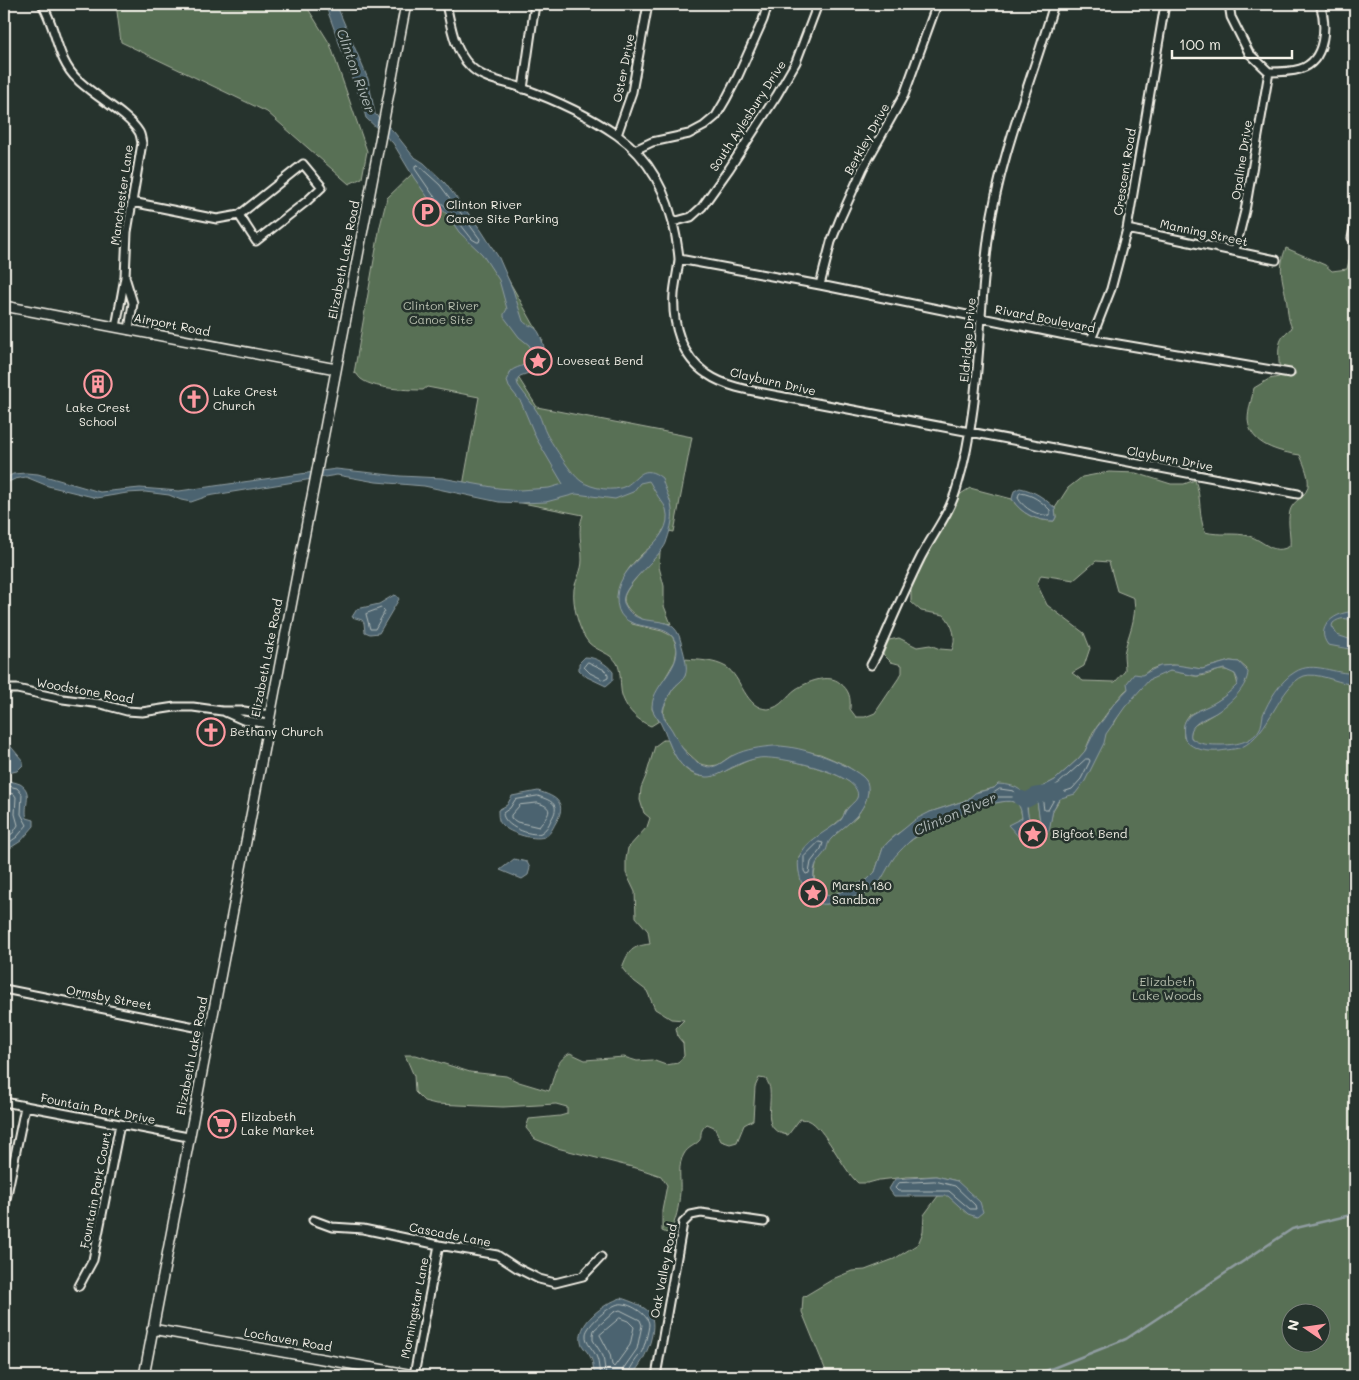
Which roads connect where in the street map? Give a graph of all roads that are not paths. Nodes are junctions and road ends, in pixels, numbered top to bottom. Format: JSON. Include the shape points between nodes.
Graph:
{"nodes":[{"id":1,"x":42,"y":4,"type":"edge"},
{"id":2,"x":406,"y":4,"type":"edge"},
{"id":3,"x":446,"y":4,"type":"edge"},
{"id":4,"x":535,"y":4,"type":"edge"},
{"id":5,"x":648,"y":4,"type":"edge"},
{"id":6,"x":768,"y":4,"type":"edge"},
{"id":7,"x":818,"y":4,"type":"edge"},
{"id":8,"x":937,"y":4,"type":"edge"},
{"id":9,"x":1054,"y":4,"type":"edge"},
{"id":10,"x":1165,"y":4,"type":"edge"},
{"id":11,"x":1229,"y":4,"type":"edge"},
{"id":12,"x":1320,"y":4,"type":"edge"},
{"id":13,"x":1269,"y":72,"type":"junction"},
{"id":14,"x":523,"y":89,"type":"junction"},
{"id":15,"x":617,"y":135,"type":"junction"},
{"id":16,"x":635,"y":150,"type":"junction"},
{"id":17,"x":132,"y":202,"type":"junction"},
{"id":18,"x":239,"y":215,"type":"junction"},
{"id":19,"x":673,"y":222,"type":"junction"},
{"id":20,"x":1355,"y":222,"type":"edge"},
{"id":21,"x":1127,"y":229,"type":"junction"},
{"id":22,"x":1352,"y":238,"type":"dead end"},
{"id":23,"x":1235,"y":251,"type":"junction"},
{"id":24,"x":679,"y":259,"type":"junction"},
{"id":25,"x":1276,"y":260,"type":"dead end"},
{"id":26,"x":125,"y":277,"type":"junction"},
{"id":27,"x":820,"y":286,"type":"junction"},
{"id":28,"x":4,"y":306,"type":"edge"},
{"id":29,"x":981,"y":318,"type":"junction"},
{"id":30,"x":116,"y":327,"type":"junction"},
{"id":31,"x":129,"y":330,"type":"junction"},
{"id":32,"x":1090,"y":340,"type":"junction"},
{"id":33,"x":336,"y":369,"type":"junction"},
{"id":34,"x":1290,"y":373,"type":"dead end"},
{"id":35,"x":970,"y":431,"type":"junction"},
{"id":36,"x":1298,"y":494,"type":"dead end"},
{"id":37,"x":871,"y":665,"type":"dead end"},
{"id":38,"x":4,"y":688,"type":"edge"},
{"id":39,"x":268,"y":720,"type":"junction"},
{"id":40,"x":4,"y":989,"type":"edge"},
{"id":41,"x":210,"y":1030,"type":"junction"},
{"id":42,"x":4,"y":1102,"type":"edge"},
{"id":43,"x":25,"y":1106,"type":"junction"},
{"id":44,"x":120,"y":1124,"type":"junction"},
{"id":45,"x":188,"y":1137,"type":"junction"},
{"id":46,"x":4,"y":1209,"type":"edge"},
{"id":47,"x":313,"y":1220,"type":"dead end"},
{"id":48,"x":764,"y":1222,"type":"dead end"},
{"id":49,"x":439,"y":1245,"type":"junction"},
{"id":50,"x":601,"y":1257,"type":"dead end"},
{"id":51,"x":79,"y":1286,"type":"dead end"},
{"id":52,"x":152,"y":1328,"type":"junction"},
{"id":53,"x":144,"y":1376,"type":"edge"},
{"id":54,"x":416,"y":1376,"type":"edge"},
{"id":55,"x":656,"y":1376,"type":"edge"}],
"edges":[{"from":1,"to":17,"type":"street","name":"Manchester Lane","via":[[68,70],[140,133],[142,143]]},
{"from":2,"to":33,"type":"street","name":"Elizabeth Lake Road"},
{"from":3,"to":14,"type":"street","name":"Clayburn Drive","via":[[452,34],[471,67],[480,74]]},
{"from":4,"to":14,"type":"street"},
{"from":5,"to":15,"type":"street","name":"Oster Drive","via":[[632,92]]},
{"from":6,"to":16,"type":"street","via":[[738,76],[716,116],[689,134],[652,142]]},
{"from":7,"to":19,"type":"street","name":"South Aylesbury Drive","via":[[796,62],[729,168],[702,207],[691,217]]},
{"from":8,"to":27,"type":"street","name":"Berkley Drive","via":[[904,95],[863,168],[840,220]]},
{"from":9,"to":29,"type":"street","name":"Eldridge Drive","via":[[998,183],[989,233]]},
{"from":10,"to":21,"type":"street","name":"Crescent Road"},
{"from":11,"to":13,"type":"street","via":[[1231,17],[1249,53]]},
{"from":12,"to":13,"type":"street","via":[[1324,32],[1322,45],[1313,61],[1302,69]]},
{"from":13,"to":23,"type":"street","name":"Opaline Drive"},
{"from":14,"to":15,"type":"street","name":"Clayburn Drive","via":[[574,110]]},
{"from":15,"to":16,"type":"street","name":"Clayburn Drive"},
{"from":16,"to":19,"type":"street","name":"Clayburn Drive","via":[[662,189]]},
{"from":17,"to":18,"type":"street","via":[[217,219]]},
{"from":17,"to":26,"type":"street","name":"Manchester Lane"},
{"from":18,"to":18,"type":"street","via":[[303,164],[322,187],[256,241]]},
{"from":19,"to":24,"type":"street","name":"Clayburn Drive"},
{"from":20,"to":22,"type":"street"},
{"from":21,"to":23,"type":"street","name":"Manning Street"},
{"from":21,"to":32,"type":"street","name":"Crescent Road","via":[[1118,270]]},
{"from":23,"to":25,"type":"street","name":"Manning Street"},
{"from":24,"to":27,"type":"street","name":"Rivard Boulevard"},
{"from":24,"to":35,"type":"street","name":"Clayburn Drive","via":[[674,293],[677,331],[694,362],[707,374],[726,384],[764,393]]},
{"from":26,"to":30,"type":"street","name":"Manchester Lane"},
{"from":26,"to":31,"type":"street","name":"Manchester Lane","via":[[133,300]]},
{"from":27,"to":29,"type":"street","name":"Rivard Boulevard"},
{"from":28,"to":30,"type":"street","name":"Airport Road"},
{"from":29,"to":32,"type":"street","name":"Rivard Boulevard"},
{"from":29,"to":35,"type":"street","name":"Eldridge Drive"},
{"from":30,"to":31,"type":"street","name":"Airport Road"},
{"from":31,"to":33,"type":"street","name":"Airport Road"},
{"from":32,"to":34,"type":"street","name":"Rivard Boulevard"},
{"from":33,"to":39,"type":"street","name":"Elizabeth Lake Road"},
{"from":35,"to":36,"type":"street","name":"Clayburn Drive"},
{"from":35,"to":37,"type":"street","name":"Eldridge Drive","via":[[957,490],[921,556]]},
{"from":38,"to":39,"type":"street","name":"Woodstone Road","via":[[127,711],[208,708],[244,711]]},
{"from":39,"to":41,"type":"street","name":"Elizabeth Lake Road"},
{"from":40,"to":41,"type":"street","name":"Ormsby Street"},
{"from":41,"to":45,"type":"street","name":"Elizabeth Lake Road"},
{"from":42,"to":43,"type":"street","name":"Fountain Park Drive"},
{"from":43,"to":44,"type":"street","name":"Fountain Park Drive"},
{"from":43,"to":46,"type":"street"},
{"from":44,"to":45,"type":"street","name":"Fountain Park Drive"},
{"from":44,"to":51,"type":"street","name":"Fountain Park Court","via":[[94,1260]]},
{"from":45,"to":52,"type":"street","name":"Elizabeth Lake Road"},
{"from":47,"to":49,"type":"street","name":"Cascade Lane","via":[[332,1227],[364,1229]]},
{"from":48,"to":55,"type":"street","name":"Oak Valley Road","via":[[701,1213],[691,1215],[683,1222]]},
{"from":49,"to":50,"type":"street","name":"Cascade Lane","via":[[497,1255],[518,1268],[555,1283],[583,1276]]},
{"from":49,"to":54,"type":"street","name":"Morningstar Lane"},
{"from":52,"to":53,"type":"street","name":"Elizabeth Lake Road"},
{"from":52,"to":54,"type":"street","name":"Lochaven Road"}]}
